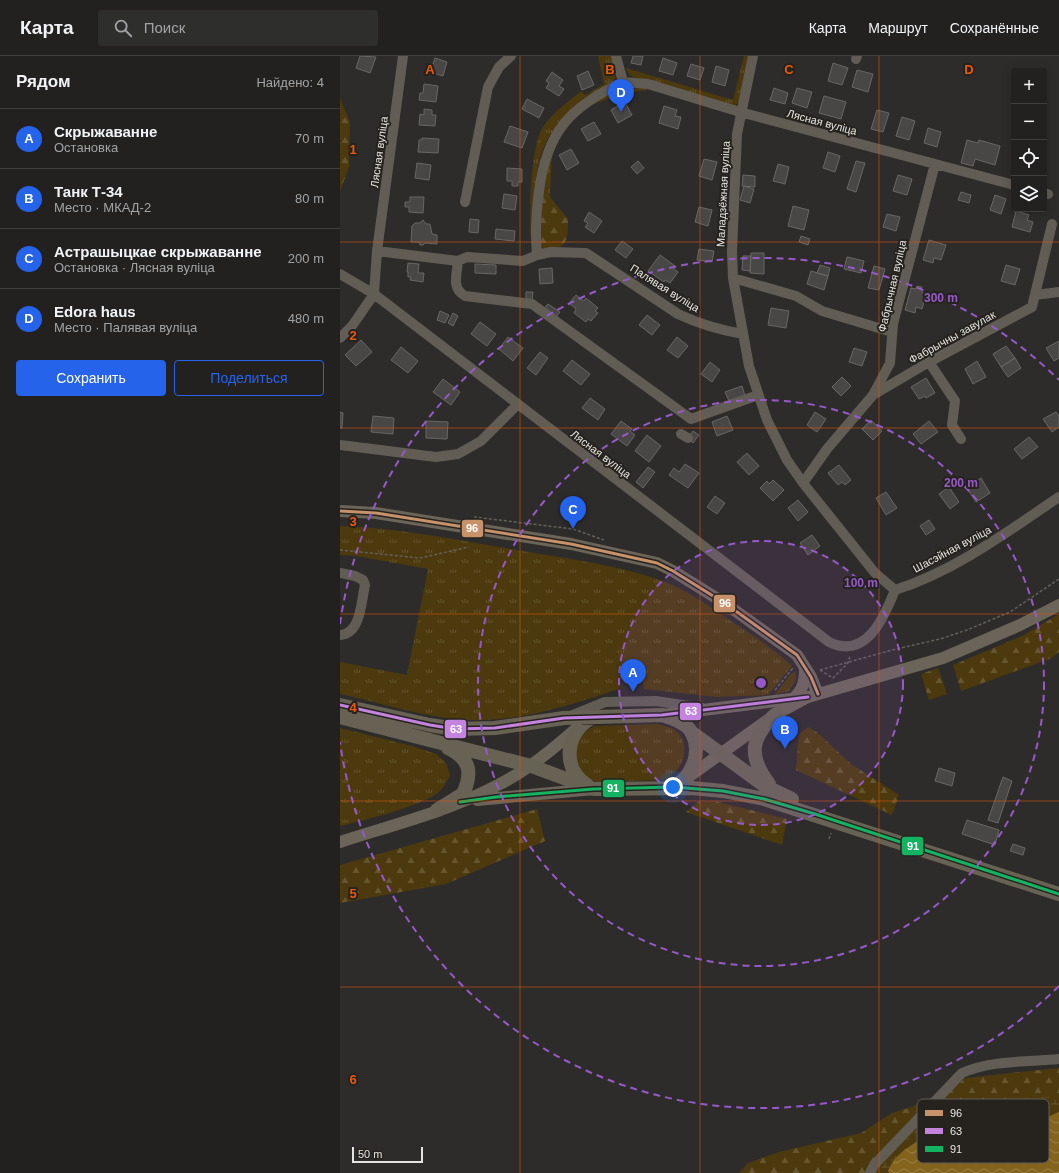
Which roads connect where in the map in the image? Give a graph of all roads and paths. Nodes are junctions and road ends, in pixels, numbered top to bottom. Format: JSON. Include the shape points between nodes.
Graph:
{"nodes":[{"id":1,"x":403,"y":56,"type":"edge"},
{"id":2,"x":511,"y":56,"type":"edge"},
{"id":3,"x":616,"y":56,"type":"edge"},
{"id":4,"x":753,"y":56,"type":"edge"},
{"id":5,"x":623,"y":82,"type":"junction"},
{"id":6,"x":740,"y":112,"type":"junction"},
{"id":7,"x":935,"y":164,"type":"junction"},
{"id":8,"x":1011,"y":184,"type":"edge"},
{"id":9,"x":465,"y":202,"type":"dead end"},
{"id":10,"x":1052,"y":224,"type":"dead end"},
{"id":11,"x":378,"y":251,"type":"junction"},
{"id":12,"x":537,"y":255,"type":"junction"},
{"id":13,"x":458,"y":261,"type":"junction"},
{"id":14,"x":340,"y":274,"type":"edge"},
{"id":15,"x":733,"y":278,"type":"junction"},
{"id":16,"x":1059,"y":292,"type":"edge"},
{"id":17,"x":374,"y":294,"type":"junction"},
{"id":18,"x":1035,"y":295,"type":"junction"},
{"id":19,"x":892,"y":332,"type":"junction"},
{"id":20,"x":743,"y":334,"type":"junction"},
{"id":21,"x":340,"y":338,"type":"edge"},
{"id":22,"x":929,"y":362,"type":"junction"},
{"id":23,"x":758,"y":395,"type":"junction"},
{"id":24,"x":873,"y":395,"type":"junction"},
{"id":25,"x":517,"y":405,"type":"junction"},
{"id":26,"x":960,"y":439,"type":"dead end"},
{"id":27,"x":340,"y":445,"type":"edge"},
{"id":28,"x":803,"y":483,"type":"junction"},
{"id":29,"x":1059,"y":497,"type":"edge"},
{"id":30,"x":340,"y":511,"type":"edge"},
{"id":31,"x":474,"y":517,"type":"dead end"},
{"id":32,"x":573,"y":529,"type":"dead end"},
{"id":33,"x":469,"y":547,"type":"dead end"},
{"id":34,"x":340,"y":550,"type":"edge"},
{"id":35,"x":340,"y":573,"type":"edge"},
{"id":36,"x":1059,"y":579,"type":"edge"},
{"id":37,"x":895,"y":590,"type":"junction"},
{"id":38,"x":1059,"y":605,"type":"edge"},
{"id":39,"x":340,"y":636,"type":"edge"},
{"id":40,"x":853,"y":646,"type":"junction"},
{"id":41,"x":848,"y":663,"type":"junction"},
{"id":42,"x":804,"y":665,"type":"junction"},
{"id":43,"x":820,"y":670,"type":"dead end"},
{"id":44,"x":832,"y":678,"type":"dead end"},
{"id":45,"x":772,"y":694,"type":"dead end"},
{"id":46,"x":813,"y":695,"type":"junction"},
{"id":47,"x":793,"y":699,"type":"junction"},
{"id":48,"x":340,"y":705,"type":"edge"},
{"id":49,"x":714,"y":710,"type":"junction"},
{"id":50,"x":776,"y":714,"type":"junction"},
{"id":51,"x":662,"y":715,"type":"junction"},
{"id":52,"x":594,"y":716,"type":"junction"},
{"id":53,"x":340,"y":717,"type":"edge"},
{"id":54,"x":564,"y":718,"type":"junction"},
{"id":55,"x":581,"y":724,"type":"junction"},
{"id":56,"x":691,"y":732,"type":"junction"},
{"id":57,"x":418,"y":736,"type":"junction"},
{"id":58,"x":719,"y":753,"type":"junction"},
{"id":59,"x":531,"y":766,"type":"junction"},
{"id":60,"x":687,"y":778,"type":"junction"},
{"id":61,"x":674,"y":788,"type":"junction"},
{"id":62,"x":594,"y":789,"type":"junction"},
{"id":63,"x":775,"y":793,"type":"junction"},
{"id":64,"x":460,"y":802,"type":"junction"},
{"id":65,"x":437,"y":810,"type":"junction"},
{"id":66,"x":340,"y":842,"type":"edge"},
{"id":67,"x":1059,"y":886,"type":"edge"},
{"id":68,"x":1059,"y":894,"type":"edge"},
{"id":69,"x":1059,"y":1059,"type":"edge"},
{"id":70,"x":938,"y":1099,"type":"edge"},
{"id":71,"x":917,"y":1121,"type":"edge"},
{"id":72,"x":870,"y":1173,"type":"edge"}],
"edges":[{"from":1,"to":11,"type":"street","name":"Лясная вуліца"},
{"from":2,"to":9,"type":"street","via":[[499,67],[488,87]]},
{"from":3,"to":5,"type":"street"},
{"from":4,"to":6,"type":"street","name":"Маладзёжная вуліца"},
{"from":5,"to":6,"type":"street","name":"Лясная вуліца","via":[[648,84]]},
{"from":5,"to":12,"type":"street","via":[[580,106],[553,139],[545,158],[540,182],[536,216]]},
{"from":6,"to":7,"type":"street","name":"Лясная вуліца"},
{"from":6,"to":15,"type":"street","name":"Маладзёжная вуліца","via":[[733,218]]},
{"from":7,"to":8,"type":"street","name":"Лясная вуліца"},
{"from":7,"to":19,"type":"street","name":"Фабрычная вуліца"},
{"from":10,"to":18,"type":"street","name":"Фабрычны завулак"},
{"from":11,"to":13,"type":"street"},
{"from":11,"to":17,"type":"street","name":"Лясная вуліца"},
{"from":12,"to":13,"type":"street","via":[[523,262],[467,257]]},
{"from":12,"to":20,"type":"street","name":"Палявая вуліца","via":[[557,251],[586,254],[693,321]]},
{"from":13,"to":23,"type":"street","via":[[455,284],[460,293],[465,296],[532,304],[691,419]]},
{"from":14,"to":17,"type":"street"},
{"from":15,"to":19,"type":"street","via":[[796,296],[822,311]]},
{"from":15,"to":20,"type":"street","name":"Маладзёжная вуліца"},
{"from":16,"to":18,"type":"street"},
{"from":17,"to":21,"type":"street","via":[[352,326]]},
{"from":17,"to":25,"type":"street","name":"Лясная вуліца"},
{"from":18,"to":22,"type":"street","name":"Фабрычны завулак","via":[[1032,307]]},
{"from":19,"to":24,"type":"street","name":"Фабрычная вуліца","via":[[890,363]]},
{"from":20,"to":23,"type":"street"},
{"from":22,"to":24,"type":"street","name":"Фабрычны завулак"},
{"from":22,"to":26,"type":"street","via":[[955,401],[952,425]]},
{"from":23,"to":28,"type":"street","via":[[777,443]]},
{"from":24,"to":28,"type":"street","name":"Фабрычная вуліца","via":[[827,449]]},
{"from":25,"to":27,"type":"street","via":[[481,441],[458,454],[436,457]]},
{"from":25,"to":40,"type":"street","name":"Лясная вуліца","via":[[829,642],[840,646]]},
{"from":28,"to":37,"type":"street","via":[[875,573]]},
{"from":29,"to":37,"type":"street","name":"Шасэйная вуліца","via":[[984,548],[945,569]]},
{"from":30,"to":42,"type":"main road","via":[[376,513],[571,544],[657,564],[726,604],[797,655]]},
{"from":31,"to":32,"type":"path"},
{"from":33,"to":34,"type":"path","via":[[420,558]]},
{"from":35,"to":39,"type":"street","via":[[355,576],[363,580],[365,585],[356,626],[347,634]]},
{"from":36,"to":41,"type":"path","via":[[1010,612],[967,630]]},
{"from":37,"to":40,"type":"street","via":[[883,619],[875,630],[868,638]]},
{"from":38,"to":46,"type":"main road","via":[[943,658]]},
{"from":40,"to":41,"type":"path"},
{"from":41,"to":43,"type":"path"},
{"from":41,"to":44,"type":"path"},
{"from":42,"to":45,"type":"path","via":[[794,668]]},
{"from":42,"to":46,"type":"main road"},
{"from":42,"to":47,"type":"main road","via":[[805,681]]},
{"from":46,"to":47,"type":"main road"},
{"from":46,"to":50,"type":"main road"},
{"from":47,"to":49,"type":"main road"},
{"from":48,"to":54,"type":"highway","via":[[455,729],[495,728]]},
{"from":49,"to":51,"type":"main road"},
{"from":49,"to":54,"type":"street","via":[[656,701],[605,702]]},
{"from":50,"to":58,"type":"main road"},
{"from":50,"to":63,"type":"highway","via":[[759,731],[754,756],[759,771]]},
{"from":51,"to":52,"type":"highway"},
{"from":51,"to":56,"type":"highway","via":[[674,719]]},
{"from":52,"to":54,"type":"highway"},
{"from":52,"to":55,"type":"highway"},
{"from":53,"to":57,"type":"highway"},
{"from":55,"to":59,"type":"main road"},
{"from":55,"to":62,"type":"highway","via":[[572,737],[568,752],[572,768],[580,781]]},
{"from":56,"to":58,"type":"highway"},
{"from":56,"to":60,"type":"highway","via":[[695,756]]},
{"from":57,"to":59,"type":"highway"},
{"from":57,"to":65,"type":"highway","via":[[455,752],[462,756],[467,764],[468,776],[463,794]]},
{"from":58,"to":60,"type":"main road"},
{"from":58,"to":63,"type":"highway"},
{"from":59,"to":62,"type":"highway"},
{"from":59,"to":64,"type":"main road","via":[[498,786]]},
{"from":60,"to":61,"type":"highway"},
{"from":61,"to":62,"type":"highway"},
{"from":61,"to":68,"type":"highway","via":[[724,791],[764,799]]},
{"from":62,"to":64,"type":"main road"},
{"from":63,"to":67,"type":"highway"},
{"from":64,"to":65,"type":"main road"},
{"from":65,"to":66,"type":"main road"},
{"from":69,"to":70,"type":"street","via":[[977,1067],[962,1074]]},
{"from":71,"to":72,"type":"street","via":[[874,1165]]}]}
